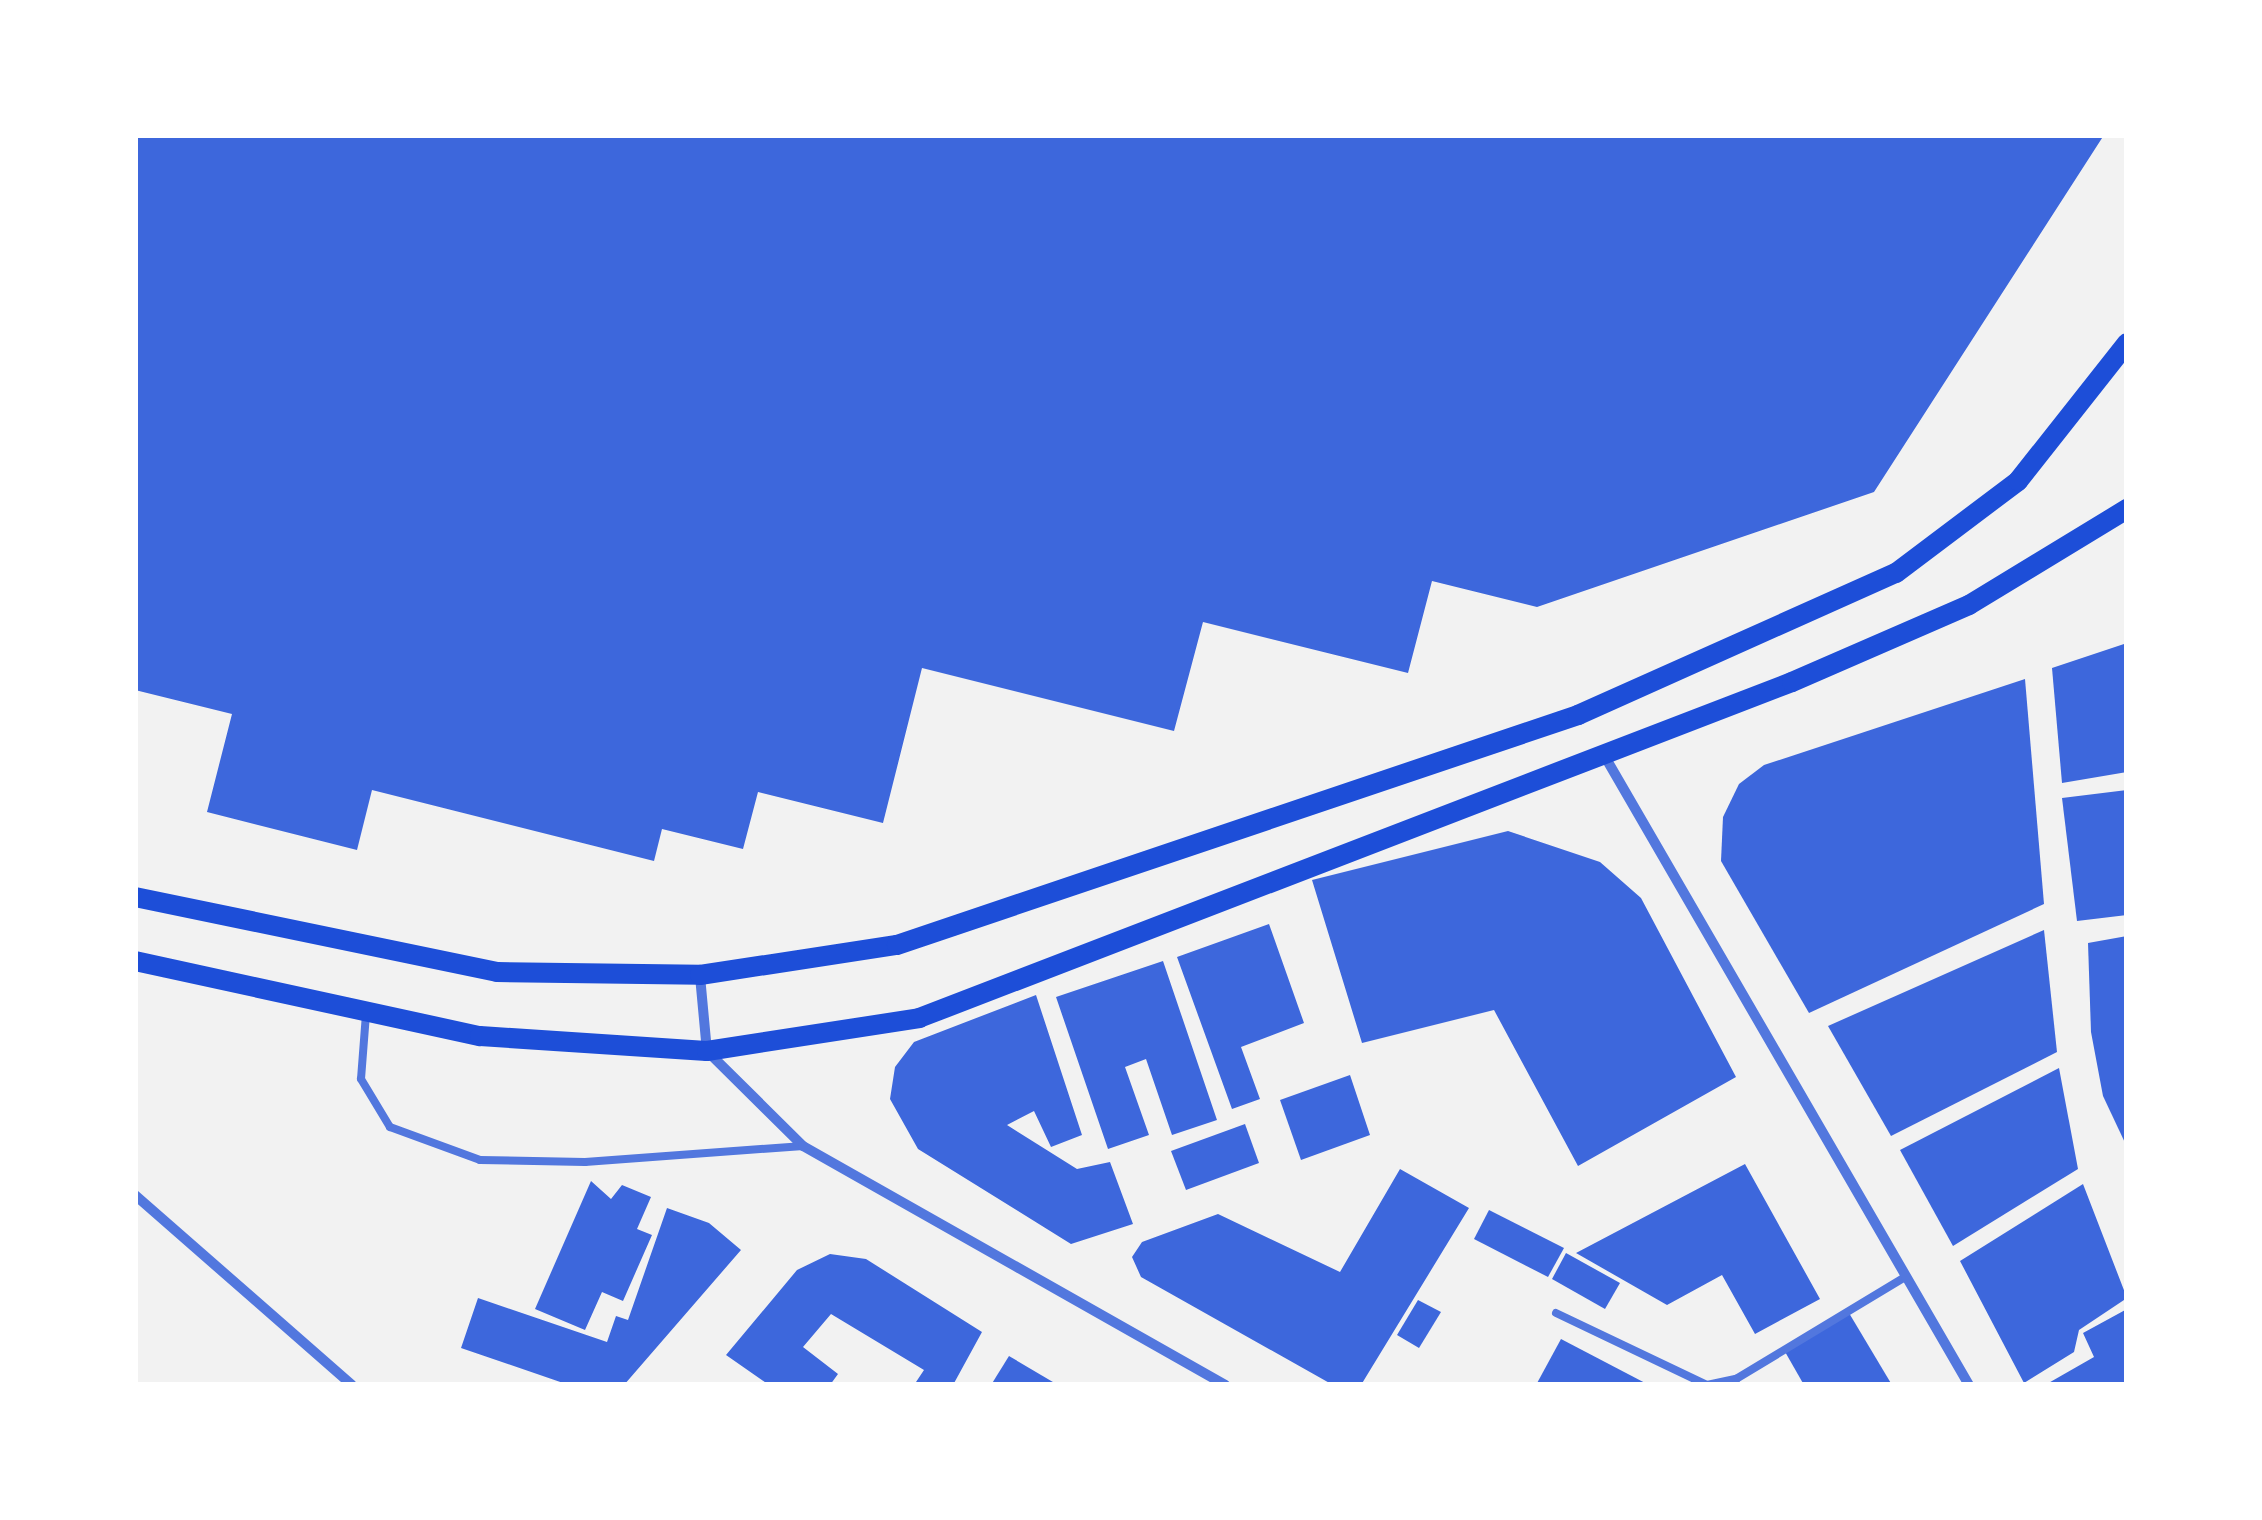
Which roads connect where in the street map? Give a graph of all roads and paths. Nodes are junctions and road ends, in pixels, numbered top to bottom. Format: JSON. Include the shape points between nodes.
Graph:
{"nodes":[{"id":1,"x":2127,"y":342,"type":"edge"},
{"id":2,"x":2127,"y":509,"type":"edge"},
{"id":3,"x":1604,"y":755,"type":"junction"},
{"id":4,"x":135,"y":897,"type":"edge"},
{"id":5,"x":135,"y":961,"type":"edge"},
{"id":6,"x":700,"y":975,"type":"junction"},
{"id":7,"x":366,"y":1013,"type":"junction"},
{"id":8,"x":707,"y":1051,"type":"junction"},
{"id":9,"x":802,"y":1146,"type":"junction"},
{"id":10,"x":135,"y":1195,"type":"edge"},
{"id":11,"x":1905,"y":1277,"type":"junction"},
{"id":12,"x":1556,"y":1313,"type":"dead end"},
{"id":13,"x":352,"y":1385,"type":"edge"},
{"id":14,"x":1225,"y":1385,"type":"edge"},
{"id":15,"x":1969,"y":1385,"type":"edge"}],
"edges":[{"from":1,"to":6,"type":"main road","via":[[2018,480],[1960,531],[1896,573],[1700,662],[1509,740],[896,945]]},
{"from":2,"to":3,"type":"main road","via":[[1969,605]]},
{"from":3,"to":8,"type":"main road","via":[[919,1018]]},
{"from":3,"to":11,"type":"street"},
{"from":4,"to":6,"type":"main road","via":[[497,972]]},
{"from":5,"to":7,"type":"main road"},
{"from":6,"to":8,"type":"street"},
{"from":7,"to":8,"type":"main road","via":[[480,1036]]},
{"from":7,"to":9,"type":"lane","via":[[361,1078],[390,1128],[480,1160],[585,1162]]},
{"from":8,"to":9,"type":"street"},
{"from":9,"to":14,"type":"street"},
{"from":10,"to":13,"type":"street"},
{"from":11,"to":12,"type":"lane","via":[[1736,1379],[1707,1385]]},
{"from":11,"to":15,"type":"street"}]}
